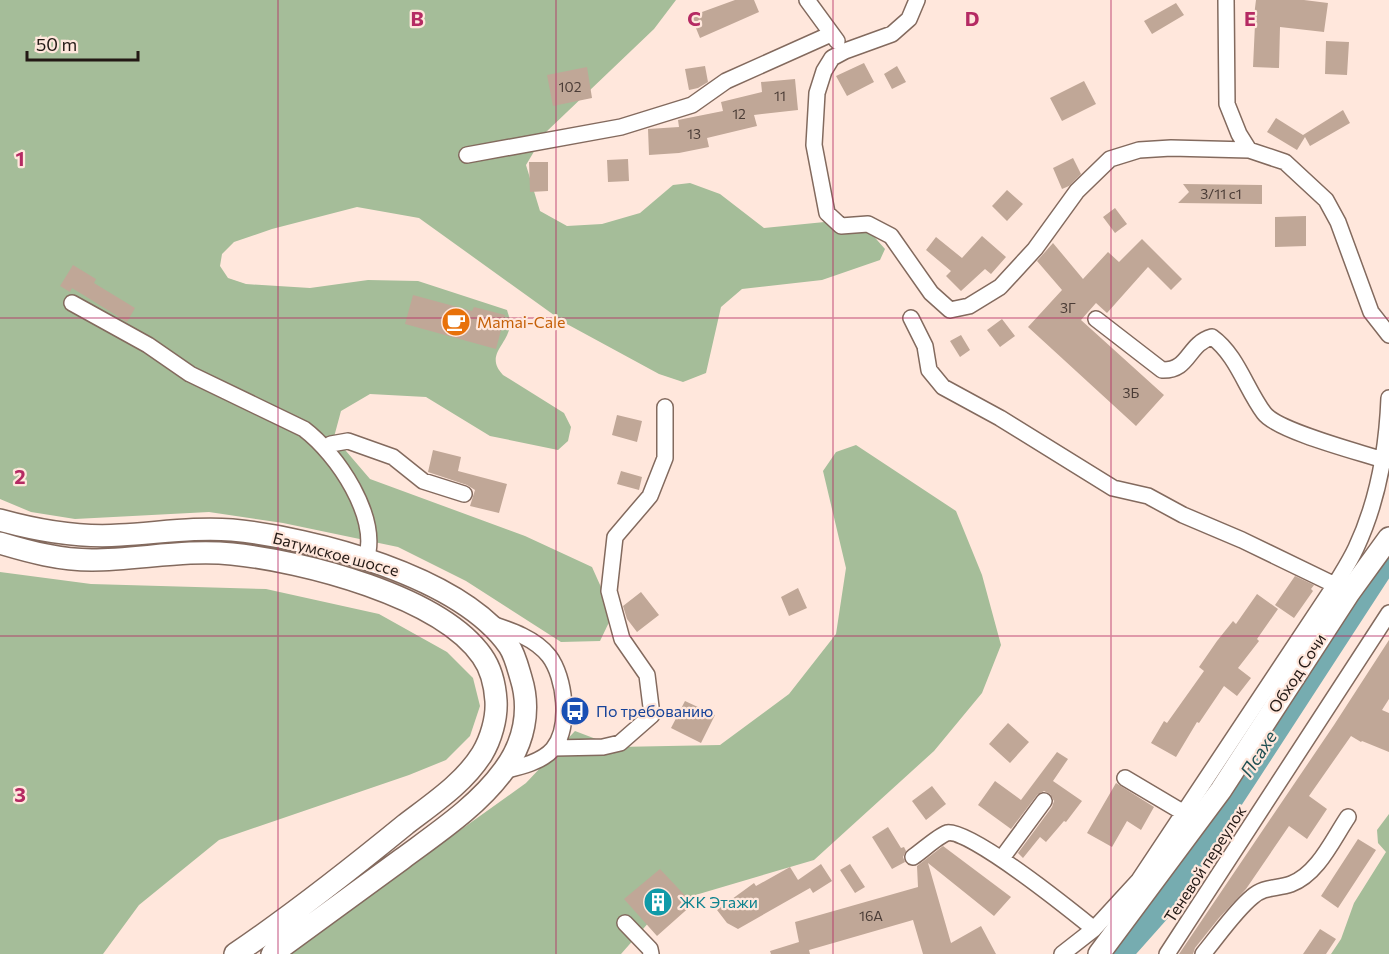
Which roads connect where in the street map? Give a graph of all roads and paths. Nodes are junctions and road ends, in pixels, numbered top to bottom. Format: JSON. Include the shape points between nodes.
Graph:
{"nodes":[{"id":1,"x":807,"y":0,"type":"edge"},
{"id":2,"x":917,"y":0,"type":"edge"},
{"id":3,"x":1226,"y":0,"type":"edge"},
{"id":4,"x":831,"y":34,"type":"junction"},
{"id":5,"x":845,"y":51,"type":"junction"},
{"id":6,"x":1249,"y":150,"type":"junction"},
{"id":7,"x":467,"y":155,"type":"dead end"},
{"id":8,"x":72,"y":303,"type":"dead end"},
{"id":9,"x":911,"y":318,"type":"dead end"},
{"id":10,"x":1096,"y":319,"type":"dead end"},
{"id":11,"x":1389,"y":335,"type":"edge"},
{"id":12,"x":1389,"y":398,"type":"edge"},
{"id":13,"x":665,"y":407,"type":"dead end"},
{"id":14,"x":1388,"y":426,"type":"edge"},
{"id":15,"x":327,"y":450,"type":"junction"},
{"id":16,"x":1383,"y":460,"type":"junction"},
{"id":17,"x":464,"y":494,"type":"dead end"},
{"id":18,"x":0,"y":520,"type":"edge"},
{"id":19,"x":1389,"y":538,"type":"edge"},
{"id":20,"x":0,"y":543,"type":"edge"},
{"id":21,"x":366,"y":560,"type":"junction"},
{"id":22,"x":1335,"y":585,"type":"junction"},
{"id":23,"x":1389,"y":613,"type":"edge"},
{"id":24,"x":484,"y":621,"type":"junction"},
{"id":25,"x":554,"y":748,"type":"junction"},
{"id":26,"x":503,"y":771,"type":"junction"},
{"id":27,"x":1125,"y":778,"type":"dead end"},
{"id":28,"x":1044,"y":801,"type":"dead end"},
{"id":29,"x":1184,"y":813,"type":"junction"},
{"id":30,"x":1348,"y":816,"type":"dead end"},
{"id":31,"x":913,"y":857,"type":"dead end"},
{"id":32,"x":1002,"y":858,"type":"junction"},
{"id":33,"x":625,"y":922,"type":"dead end"},
{"id":34,"x":1094,"y":929,"type":"junction"},
{"id":35,"x":234,"y":954,"type":"edge"},
{"id":36,"x":272,"y":954,"type":"edge"},
{"id":37,"x":651,"y":954,"type":"edge"},
{"id":38,"x":1062,"y":954,"type":"edge"},
{"id":39,"x":1099,"y":954,"type":"edge"},
{"id":40,"x":1167,"y":954,"type":"edge"},
{"id":41,"x":1203,"y":954,"type":"edge"}],
"edges":[{"from":1,"to":4,"type":"street"},
{"from":2,"to":5,"type":"street","via":[[909,19],[892,34]]},
{"from":3,"to":6,"type":"street","via":[[1227,104]]},
{"from":4,"to":5,"type":"street"},
{"from":4,"to":7,"type":"street","via":[[726,81],[692,105],[621,127]]},
{"from":5,"to":6,"type":"street","via":[[832,58],[817,93],[814,145],[826,213],[841,226],[868,224],[891,236],[931,293],[950,310],[969,306],[1000,287],[1035,249],[1077,191],[1110,159],[1139,150]]},
{"from":6,"to":11,"type":"street","via":[[1286,162],[1326,200],[1371,312]]},
{"from":8,"to":15,"type":"street","via":[[148,345],[190,374],[304,429]]},
{"from":9,"to":22,"type":"street","via":[[925,346],[929,370],[943,387],[1113,488],[1148,496]]},
{"from":10,"to":16,"type":"street","via":[[1161,370],[1180,366],[1201,340],[1212,337],[1224,346],[1265,416],[1286,428]]},
{"from":12,"to":14,"type":"street"},
{"from":13,"to":25,"type":"street","via":[[665,458],[650,496],[615,537],[609,591],[622,639],[647,675],[652,715],[620,743]]},
{"from":14,"to":16,"type":"street"},
{"from":15,"to":17,"type":"street","via":[[331,444],[348,441],[393,457],[423,481]]},
{"from":15,"to":21,"type":"street","via":[[365,515],[369,550]]},
{"from":16,"to":22,"type":"street","via":[[1356,548]]},
{"from":18,"to":21,"type":"highway","name":"Батумское шоссе","via":[[41,531],[78,535],[230,530],[303,542]]},
{"from":19,"to":39,"type":"highway","name":"Обход Сочи","via":[[1221,790]]},
{"from":20,"to":35,"type":"highway","name":"Батумское шоссе","via":[[52,557],[91,560],[194,553],[282,562],[349,579],[397,597],[459,632],[483,656],[495,685],[496,709],[482,754],[469,770],[342,876]]},
{"from":21,"to":24,"type":"highway","name":"Батумское шоссе","via":[[410,574],[449,595]]},
{"from":22,"to":29,"type":"street"},
{"from":23,"to":40,"type":"street","name":"Теневой переулок"},
{"from":24,"to":25,"type":"street","via":[[533,642],[554,664],[564,702]]},
{"from":24,"to":26,"type":"highway","name":"Батумское шоссе","via":[[510,648],[526,693],[525,722],[518,748]]},
{"from":25,"to":26,"type":"street","via":[[540,759]]},
{"from":26,"to":36,"type":"highway","name":"Батумское шоссе","via":[[450,823]]},
{"from":27,"to":29,"type":"street"},
{"from":28,"to":32,"type":"street"},
{"from":29,"to":34,"type":"street","via":[[1139,880]]},
{"from":30,"to":41,"type":"street","via":[[1314,868],[1291,884],[1263,889],[1251,898]]},
{"from":31,"to":32,"type":"street","via":[[947,833],[958,833]]},
{"from":32,"to":34,"type":"street"},
{"from":33,"to":37,"type":"street"},
{"from":34,"to":38,"type":"street"}]}
